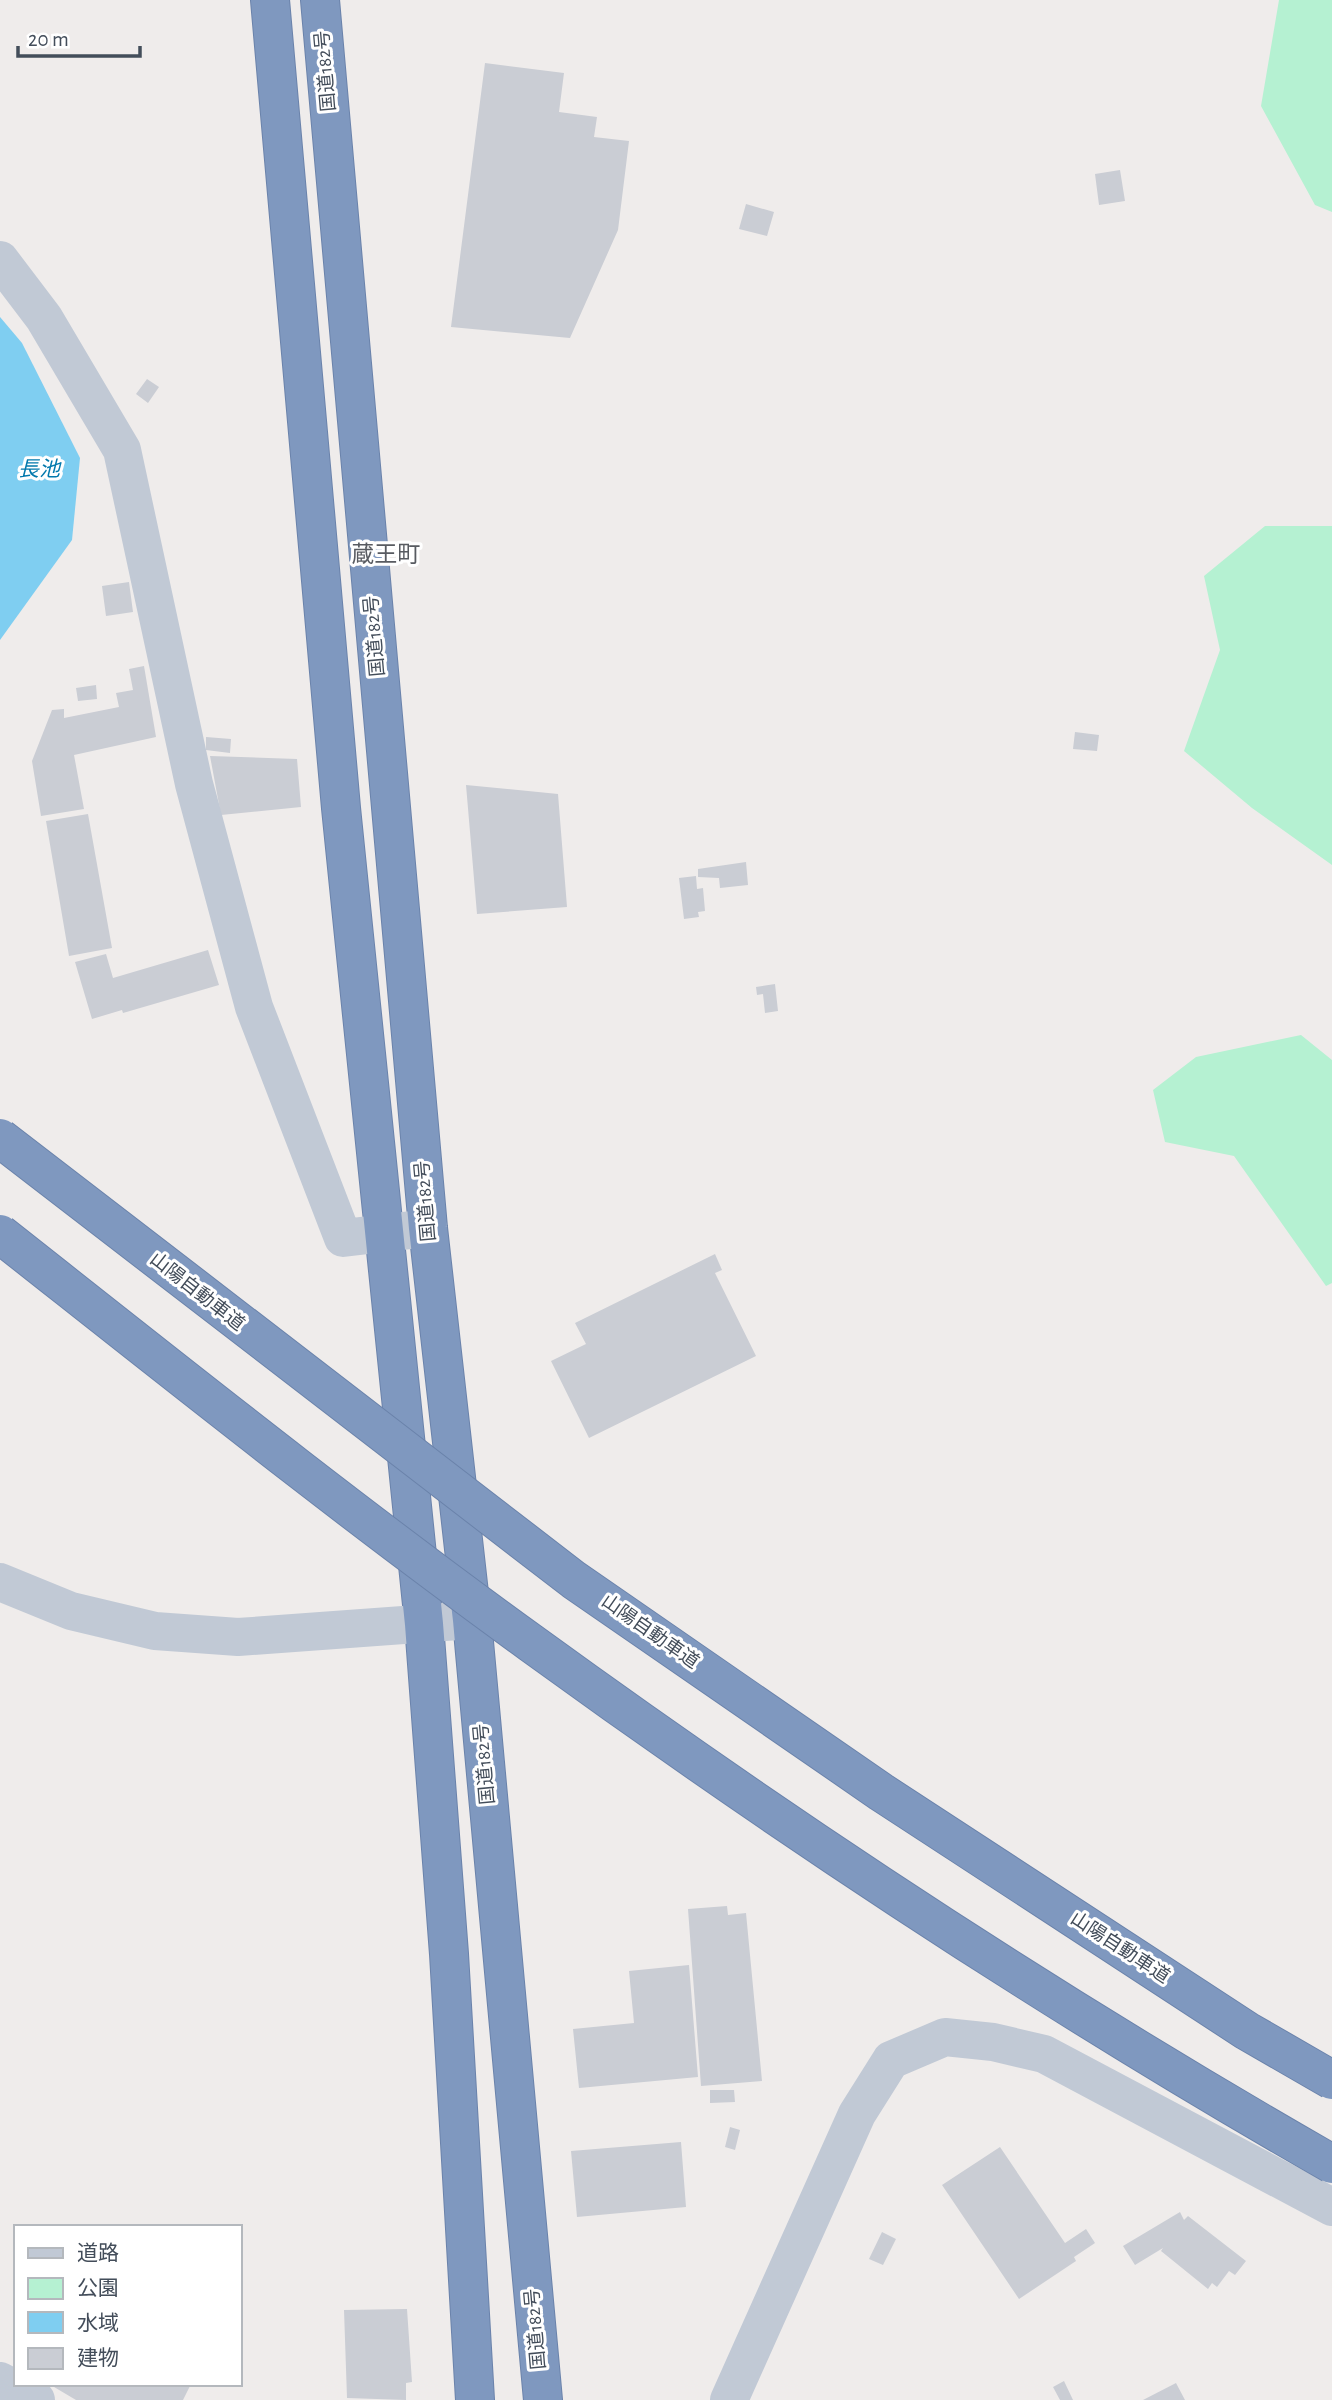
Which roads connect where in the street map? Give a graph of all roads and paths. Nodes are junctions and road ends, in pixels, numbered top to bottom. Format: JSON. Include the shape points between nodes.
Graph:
{"nodes":[{"id":1,"x":270,"y":0,"type":"edge"},
{"id":2,"x":320,"y":0,"type":"edge"},
{"id":3,"x":0,"y":260,"type":"edge"},
{"id":4,"x":0,"y":1138,"type":"edge"},
{"id":5,"x":428,"y":1228,"type":"junction"},
{"id":6,"x":0,"y":1234,"type":"edge"},
{"id":7,"x":384,"y":1234,"type":"junction"},
{"id":8,"x":0,"y":1582,"type":"edge"},
{"id":9,"x":472,"y":1620,"type":"junction"},
{"id":10,"x":424,"y":1625,"type":"junction"},
{"id":11,"x":1332,"y":2080,"type":"edge"},
{"id":12,"x":1332,"y":2164,"type":"edge"},
{"id":13,"x":1332,"y":2207,"type":"edge"},
{"id":14,"x":0,"y":2381,"type":"edge"},
{"id":15,"x":36,"y":2400,"type":"edge"},
{"id":16,"x":475,"y":2400,"type":"edge"},
{"id":17,"x":543,"y":2400,"type":"edge"},
{"id":18,"x":729,"y":2400,"type":"edge"}],
"edges":[{"from":1,"to":7,"type":"highway","via":[[341,808]]},
{"from":2,"to":5,"type":"highway","name":"国道182号"},
{"from":3,"to":7,"type":"street","via":[[44,318],[122,450],[194,784],[254,1007],[343,1238]]},
{"from":4,"to":11,"type":"highway","name":"山陽自動車道","bridge":true,"via":[[574,1580],[881,1792],[1247,2031]]},
{"from":5,"to":7,"type":"street"},
{"from":5,"to":9,"type":"highway","name":"国道182号"},
{"from":6,"to":12,"type":"highway","bridge":true,"via":[[530,1643],[838,1857],[1210,2094]]},
{"from":7,"to":10,"type":"highway"},
{"from":8,"to":10,"type":"street","via":[[71,1611],[155,1631],[238,1637]]},
{"from":9,"to":10,"type":"street"},
{"from":9,"to":17,"type":"highway","name":"国道182号"},
{"from":10,"to":16,"type":"highway"},
{"from":13,"to":18,"type":"street","via":[[1044,2054],[945,2037],[891,2060],[857,2115]]},
{"from":14,"to":15,"type":"street"}]}
